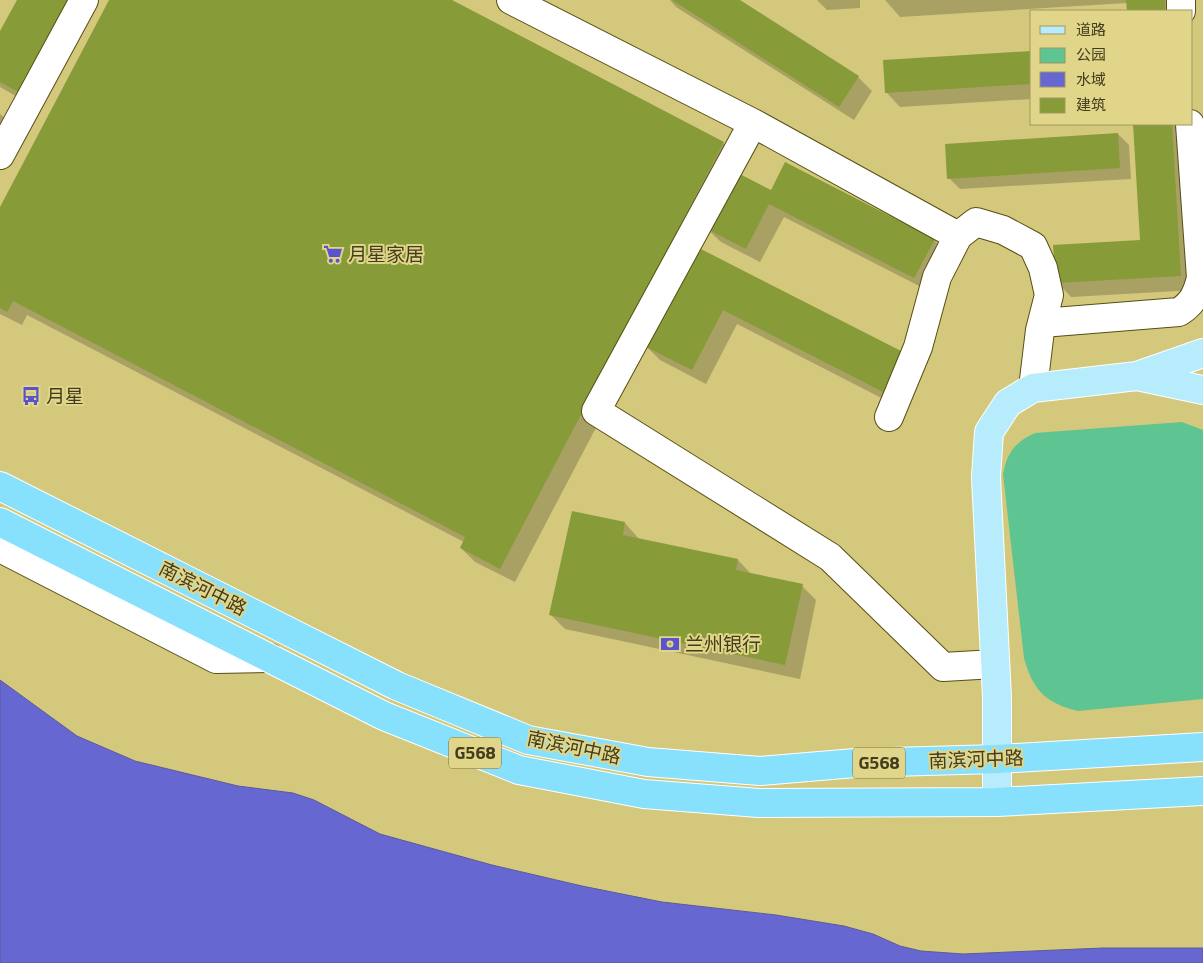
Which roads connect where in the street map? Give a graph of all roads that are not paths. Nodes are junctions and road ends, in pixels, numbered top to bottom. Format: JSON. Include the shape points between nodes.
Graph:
{"nodes":[{"id":1,"x":84,"y":0,"type":"edge"},
{"id":2,"x":511,"y":0,"type":"edge"},
{"id":3,"x":753,"y":123,"type":"junction"},
{"id":4,"x":1190,"y":125,"type":"edge"},
{"id":5,"x":0,"y":155,"type":"edge"},
{"id":6,"x":958,"y":236,"type":"junction"},
{"id":7,"x":1042,"y":323,"type":"junction"},
{"id":8,"x":1203,"y":353,"type":"edge"},
{"id":9,"x":1137,"y":376,"type":"junction"},
{"id":10,"x":1033,"y":388,"type":"junction"},
{"id":11,"x":1203,"y":390,"type":"edge"},
{"id":12,"x":889,"y":417,"type":"dead end"},
{"id":13,"x":0,"y":486,"type":"edge"},
{"id":14,"x":0,"y":522,"type":"edge"},
{"id":15,"x":0,"y":548,"type":"edge"},
{"id":16,"x":270,"y":658,"type":"junction"},
{"id":17,"x":995,"y":664,"type":"junction"},
{"id":18,"x":1203,"y":747,"type":"edge"},
{"id":19,"x":998,"y":759,"type":"junction"},
{"id":20,"x":1203,"y":791,"type":"edge"},
{"id":21,"x":997,"y":802,"type":"junction"}],
"edges":[{"from":1,"to":5,"type":"street"},
{"from":2,"to":3,"type":"street"},
{"from":3,"to":6,"type":"street"},
{"from":3,"to":17,"type":"street","via":[[596,411],[830,557],[943,667]]},
{"from":4,"to":7,"type":"street","via":[[1201,278],[1197,295],[1189,306],[1179,312]]},
{"from":6,"to":7,"type":"street","via":[[976,222],[1003,230],[1033,246],[1043,268],[1049,295]]},
{"from":6,"to":12,"type":"street","via":[[937,277],[918,347]]},
{"from":7,"to":10,"type":"street"},
{"from":8,"to":9,"type":"main road"},
{"from":9,"to":10,"type":"main road"},
{"from":9,"to":11,"type":"main road"},
{"from":10,"to":17,"type":"main road","via":[[1008,403],[989,432],[986,478]]},
{"from":13,"to":19,"type":"highway","name":"南滨河中路","number":"G568","via":[[398,686],[528,740],[648,762],[760,771]]},
{"from":14,"to":16,"type":"highway","name":"南滨河中路","number":"G568"},
{"from":15,"to":16,"type":"street","via":[[216,659]]},
{"from":16,"to":21,"type":"highway","name":"南滨河中路","number":"G568","via":[[384,716],[519,770],[644,794],[759,803]]},
{"from":17,"to":19,"type":"main road"},
{"from":18,"to":19,"type":"highway","name":"南滨河中路","number":"G568"},
{"from":19,"to":21,"type":"main road"},
{"from":20,"to":21,"type":"highway","name":"南滨河中路","number":"G568"}]}
